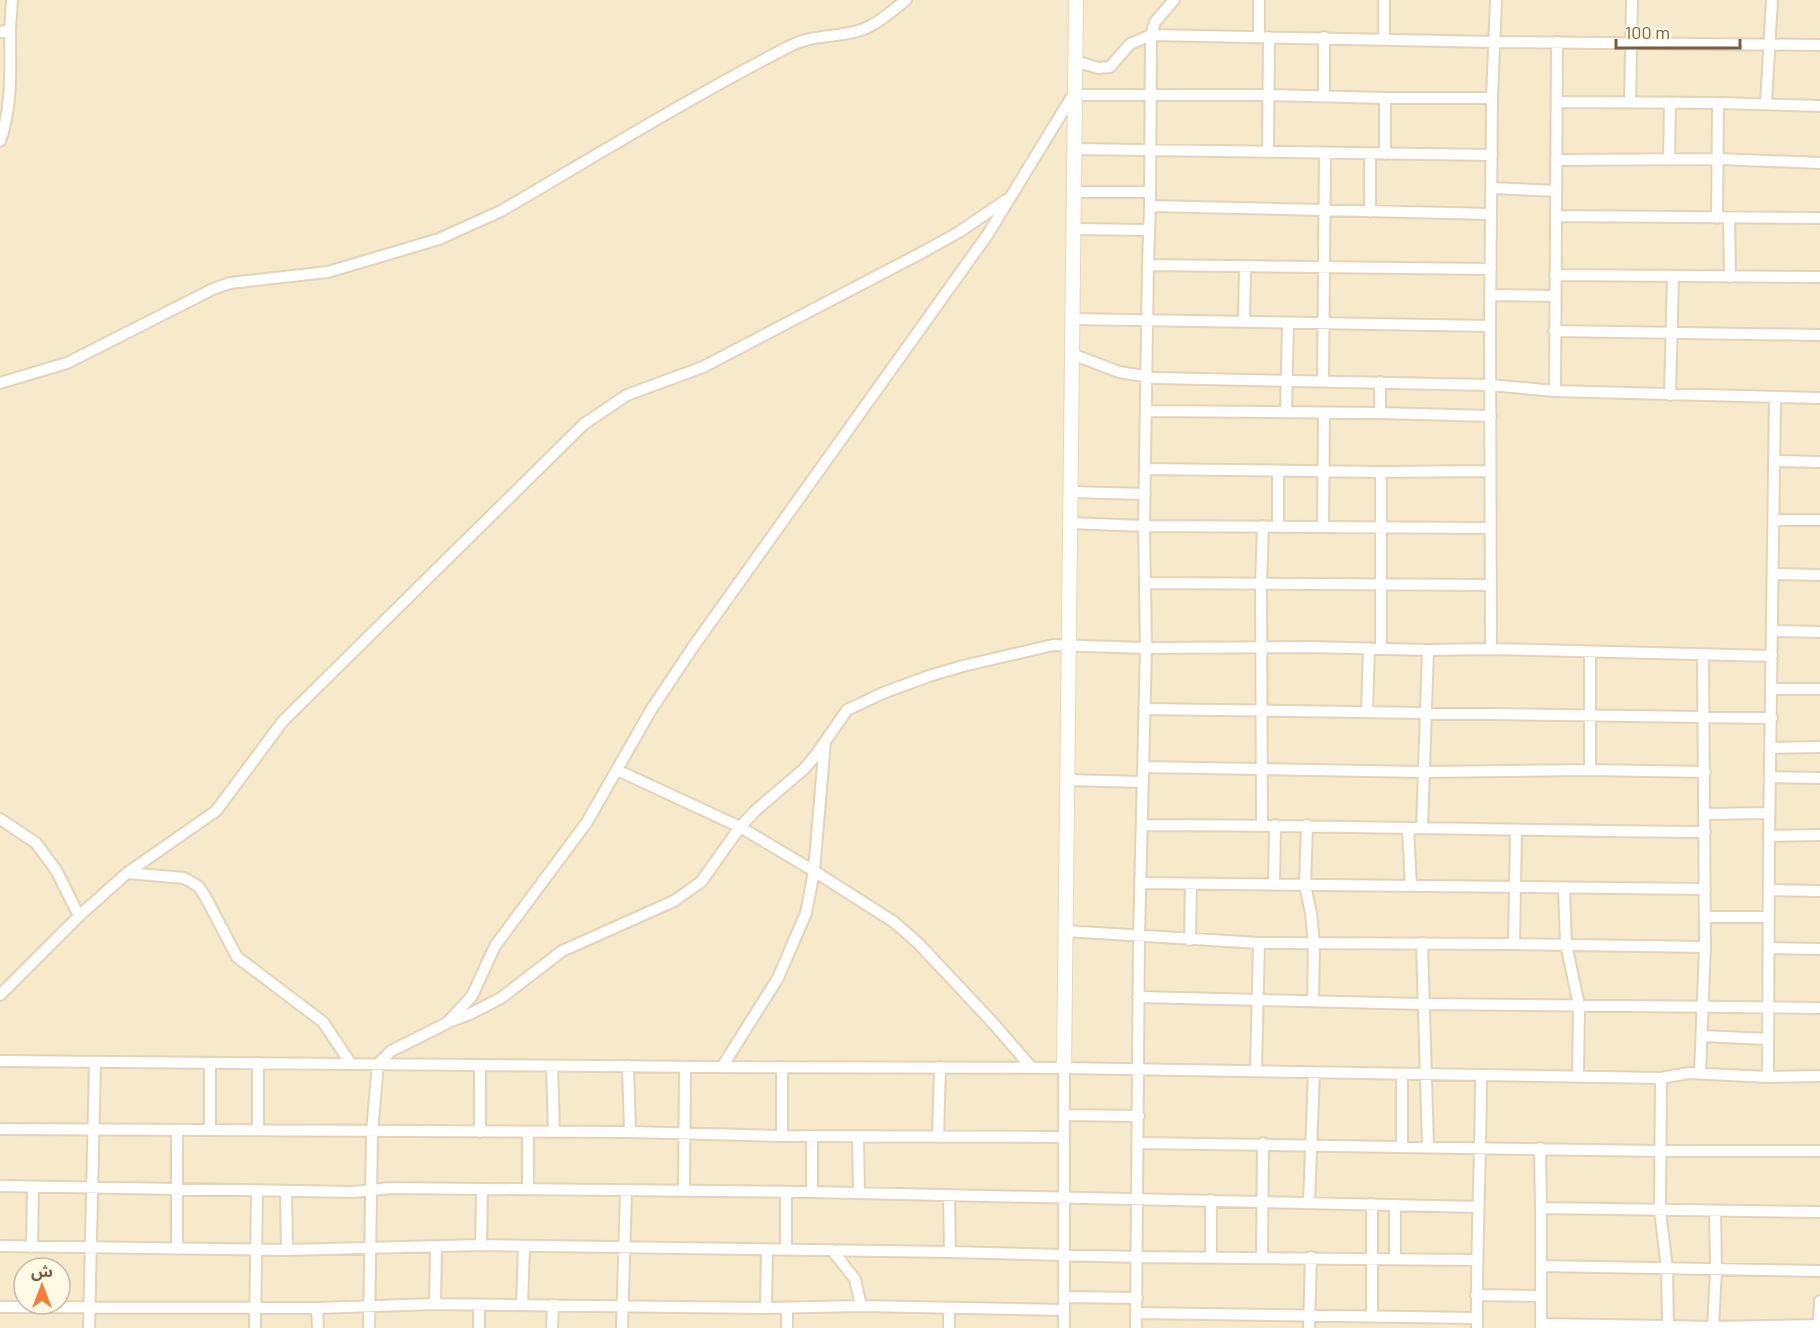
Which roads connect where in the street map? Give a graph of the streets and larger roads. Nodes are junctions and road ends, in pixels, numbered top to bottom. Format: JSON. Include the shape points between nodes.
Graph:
{"nodes":[{"id":1,"x":12,"y":0,"type":"edge"},
{"id":2,"x":906,"y":0,"type":"edge"},
{"id":3,"x":1076,"y":0,"type":"edge"},
{"id":4,"x":1174,"y":0,"type":"edge"},
{"id":5,"x":1259,"y":0,"type":"edge"},
{"id":6,"x":1383,"y":0,"type":"edge"},
{"id":7,"x":1496,"y":0,"type":"edge"},
{"id":8,"x":1632,"y":0,"type":"edge"},
{"id":9,"x":1772,"y":0,"type":"edge"},
{"id":10,"x":5,"y":31,"type":"edge"},
{"id":11,"x":1151,"y":35,"type":"junction"},
{"id":12,"x":1264,"y":37,"type":"junction"},
{"id":13,"x":1324,"y":38,"type":"junction"},
{"id":14,"x":1384,"y":39,"type":"junction"},
{"id":15,"x":1494,"y":42,"type":"junction"},
{"id":16,"x":1557,"y":42,"type":"junction"},
{"id":17,"x":1631,"y":43,"type":"junction"},
{"id":18,"x":1768,"y":43,"type":"junction"},
{"id":19,"x":1820,"y":45,"type":"edge"},
{"id":20,"x":1075,"y":62,"type":"junction"},
{"id":21,"x":1151,"y":94,"type":"junction"},
{"id":22,"x":1269,"y":95,"type":"junction"},
{"id":23,"x":1075,"y":96,"type":"junction"},
{"id":24,"x":1324,"y":96,"type":"junction"},
{"id":25,"x":1385,"y":98,"type":"junction"},
{"id":26,"x":1492,"y":98,"type":"junction"},
{"id":27,"x":1557,"y":102,"type":"junction"},
{"id":28,"x":1630,"y":102,"type":"junction"},
{"id":29,"x":1718,"y":102,"type":"junction"},
{"id":30,"x":1670,"y":103,"type":"junction"},
{"id":31,"x":1766,"y":104,"type":"junction"},
{"id":32,"x":1820,"y":106,"type":"edge"},
{"id":33,"x":3,"y":123,"type":"edge"},
{"id":34,"x":0,"y":141,"type":"edge"},
{"id":35,"x":1073,"y":149,"type":"junction"},
{"id":36,"x":1151,"y":150,"type":"junction"},
{"id":37,"x":1268,"y":152,"type":"junction"},
{"id":38,"x":1325,"y":153,"type":"junction"},
{"id":39,"x":1370,"y":154,"type":"junction"},
{"id":40,"x":1385,"y":154,"type":"junction"},
{"id":41,"x":1491,"y":155,"type":"junction"},
{"id":42,"x":1669,"y":159,"type":"junction"},
{"id":43,"x":1719,"y":159,"type":"junction"},
{"id":44,"x":1556,"y":160,"type":"junction"},
{"id":45,"x":1820,"y":163,"type":"edge"},
{"id":46,"x":1492,"y":188,"type":"junction"},
{"id":47,"x":1556,"y":191,"type":"junction"},
{"id":48,"x":1073,"y":192,"type":"junction"},
{"id":49,"x":1150,"y":192,"type":"junction"},
{"id":50,"x":1008,"y":198,"type":"junction"},
{"id":51,"x":1150,"y":206,"type":"junction"},
{"id":52,"x":1324,"y":211,"type":"junction"},
{"id":53,"x":1370,"y":212,"type":"junction"},
{"id":54,"x":1491,"y":214,"type":"junction"},
{"id":55,"x":1556,"y":216,"type":"junction"},
{"id":56,"x":1717,"y":218,"type":"junction"},
{"id":57,"x":1729,"y":218,"type":"junction"},
{"id":58,"x":1820,"y":218,"type":"edge"},
{"id":59,"x":1073,"y":229,"type":"junction"},
{"id":60,"x":1149,"y":230,"type":"junction"},
{"id":61,"x":1148,"y":266,"type":"junction"},
{"id":62,"x":1245,"y":268,"type":"junction"},
{"id":63,"x":1324,"y":268,"type":"junction"},
{"id":64,"x":1491,"y":269,"type":"junction"},
{"id":65,"x":1555,"y":275,"type":"junction"},
{"id":66,"x":1673,"y":277,"type":"junction"},
{"id":67,"x":1730,"y":277,"type":"junction"},
{"id":68,"x":1820,"y":277,"type":"edge"},
{"id":69,"x":1490,"y":295,"type":"junction"},
{"id":70,"x":1554,"y":296,"type":"junction"},
{"id":71,"x":1072,"y":319,"type":"junction"},
{"id":72,"x":1147,"y":320,"type":"junction"},
{"id":73,"x":1244,"y":322,"type":"junction"},
{"id":74,"x":1288,"y":323,"type":"junction"},
{"id":75,"x":1323,"y":323,"type":"junction"},
{"id":76,"x":1490,"y":326,"type":"junction"},
{"id":77,"x":1554,"y":331,"type":"junction"},
{"id":78,"x":1671,"y":333,"type":"junction"},
{"id":79,"x":1820,"y":335,"type":"edge"},
{"id":80,"x":1072,"y":354,"type":"junction"},
{"id":81,"x":1147,"y":377,"type":"junction"},
{"id":82,"x":1287,"y":381,"type":"junction"},
{"id":83,"x":1323,"y":382,"type":"junction"},
{"id":84,"x":1380,"y":382,"type":"junction"},
{"id":85,"x":0,"y":383,"type":"edge"},
{"id":86,"x":1490,"y":385,"type":"junction"},
{"id":87,"x":1555,"y":391,"type":"junction"},
{"id":88,"x":1670,"y":395,"type":"junction"},
{"id":89,"x":1775,"y":398,"type":"junction"},
{"id":90,"x":1820,"y":398,"type":"edge"},
{"id":91,"x":1146,"y":411,"type":"junction"},
{"id":92,"x":1286,"y":412,"type":"junction"},
{"id":93,"x":1324,"y":413,"type":"junction"},
{"id":94,"x":1380,"y":413,"type":"junction"},
{"id":95,"x":1491,"y":416,"type":"junction"},
{"id":96,"x":1774,"y":461,"type":"junction"},
{"id":97,"x":1820,"y":462,"type":"edge"},
{"id":98,"x":1145,"y":469,"type":"junction"},
{"id":99,"x":1278,"y":471,"type":"junction"},
{"id":100,"x":1490,"y":471,"type":"junction"},
{"id":101,"x":1323,"y":472,"type":"junction"},
{"id":102,"x":1381,"y":472,"type":"junction"},
{"id":103,"x":1070,"y":492,"type":"junction"},
{"id":104,"x":1145,"y":494,"type":"junction"},
{"id":105,"x":1774,"y":520,"type":"junction"},
{"id":106,"x":1820,"y":520,"type":"edge"},
{"id":107,"x":1070,"y":523,"type":"junction"},
{"id":108,"x":1144,"y":526,"type":"junction"},
{"id":109,"x":1263,"y":526,"type":"junction"},
{"id":110,"x":1278,"y":526,"type":"junction"},
{"id":111,"x":1323,"y":526,"type":"junction"},
{"id":112,"x":1380,"y":527,"type":"junction"},
{"id":113,"x":1490,"y":528,"type":"junction"},
{"id":114,"x":1773,"y":574,"type":"junction"},
{"id":115,"x":1820,"y":575,"type":"edge"},
{"id":116,"x":1145,"y":583,"type":"junction"},
{"id":117,"x":1261,"y":584,"type":"junction"},
{"id":118,"x":1380,"y":585,"type":"junction"},
{"id":119,"x":1491,"y":585,"type":"junction"},
{"id":120,"x":1773,"y":631,"type":"junction"},
{"id":121,"x":1820,"y":632,"type":"edge"},
{"id":122,"x":1069,"y":645,"type":"junction"},
{"id":123,"x":1146,"y":648,"type":"junction"},
{"id":124,"x":1261,"y":648,"type":"junction"},
{"id":125,"x":1369,"y":648,"type":"junction"},
{"id":126,"x":1381,"y":648,"type":"junction"},
{"id":127,"x":1491,"y":649,"type":"junction"},
{"id":128,"x":1428,"y":650,"type":"junction"},
{"id":129,"x":1590,"y":652,"type":"junction"},
{"id":130,"x":1703,"y":655,"type":"junction"},
{"id":131,"x":1772,"y":656,"type":"junction"},
{"id":132,"x":1772,"y":689,"type":"junction"},
{"id":133,"x":1820,"y":689,"type":"edge"},
{"id":134,"x":1144,"y":709,"type":"junction"},
{"id":135,"x":1262,"y":710,"type":"junction"},
{"id":136,"x":1366,"y":711,"type":"junction"},
{"id":137,"x":1426,"y":712,"type":"junction"},
{"id":138,"x":1589,"y":716,"type":"junction"},
{"id":139,"x":1704,"y":717,"type":"junction"},
{"id":140,"x":1772,"y":718,"type":"junction"},
{"id":141,"x":825,"y":742,"type":"junction"},
{"id":142,"x":1820,"y":747,"type":"edge"},
{"id":143,"x":1771,"y":748,"type":"junction"},
{"id":144,"x":1144,"y":767,"type":"junction"},
{"id":145,"x":617,"y":770,"type":"junction"},
{"id":146,"x":1262,"y":770,"type":"junction"},
{"id":147,"x":1590,"y":770,"type":"junction"},
{"id":148,"x":1423,"y":772,"type":"junction"},
{"id":149,"x":1705,"y":772,"type":"junction"},
{"id":150,"x":1770,"y":777,"type":"junction"},
{"id":151,"x":1820,"y":778,"type":"edge"},
{"id":152,"x":1068,"y":780,"type":"junction"},
{"id":153,"x":1143,"y":782,"type":"junction"},
{"id":154,"x":1769,"y":813,"type":"junction"},
{"id":155,"x":1705,"y":814,"type":"junction"},
{"id":156,"x":0,"y":819,"type":"edge"},
{"id":157,"x":1143,"y":825,"type":"junction"},
{"id":158,"x":1262,"y":825,"type":"junction"},
{"id":159,"x":1275,"y":825,"type":"junction"},
{"id":160,"x":1307,"y":825,"type":"junction"},
{"id":161,"x":740,"y":827,"type":"junction"},
{"id":162,"x":1408,"y":828,"type":"junction"},
{"id":163,"x":1422,"y":828,"type":"junction"},
{"id":164,"x":1516,"y":831,"type":"junction"},
{"id":165,"x":1705,"y":832,"type":"junction"},
{"id":166,"x":1820,"y":835,"type":"edge"},
{"id":167,"x":1769,"y":836,"type":"junction"},
{"id":168,"x":814,"y":871,"type":"junction"},
{"id":169,"x":127,"y":873,"type":"junction"},
{"id":170,"x":1140,"y":883,"type":"junction"},
{"id":171,"x":1191,"y":884,"type":"junction"},
{"id":172,"x":1274,"y":885,"type":"junction"},
{"id":173,"x":1305,"y":885,"type":"junction"},
{"id":174,"x":1411,"y":886,"type":"junction"},
{"id":175,"x":1515,"y":887,"type":"junction"},
{"id":176,"x":1564,"y":888,"type":"junction"},
{"id":177,"x":1705,"y":890,"type":"junction"},
{"id":178,"x":1770,"y":890,"type":"junction"},
{"id":179,"x":1820,"y":891,"type":"edge"},
{"id":180,"x":79,"y":916,"type":"junction"},
{"id":181,"x":1705,"y":917,"type":"junction"},
{"id":182,"x":1769,"y":917,"type":"junction"},
{"id":183,"x":1065,"y":931,"type":"junction"},
{"id":184,"x":1139,"y":937,"type":"junction"},
{"id":185,"x":1190,"y":940,"type":"junction"},
{"id":186,"x":1259,"y":943,"type":"junction"},
{"id":187,"x":1422,"y":943,"type":"junction"},
{"id":188,"x":1314,"y":944,"type":"junction"},
{"id":189,"x":1514,"y":944,"type":"junction"},
{"id":190,"x":1566,"y":944,"type":"junction"},
{"id":191,"x":1705,"y":947,"type":"junction"},
{"id":192,"x":1769,"y":948,"type":"junction"},
{"id":193,"x":1820,"y":949,"type":"edge"},
{"id":194,"x":0,"y":995,"type":"edge"},
{"id":195,"x":1138,"y":997,"type":"junction"},
{"id":196,"x":1258,"y":1000,"type":"junction"},
{"id":197,"x":1313,"y":1001,"type":"junction"},
{"id":198,"x":1423,"y":1004,"type":"junction"},
{"id":199,"x":1579,"y":1005,"type":"junction"},
{"id":200,"x":1702,"y":1007,"type":"junction"},
{"id":201,"x":1768,"y":1007,"type":"junction"},
{"id":202,"x":1820,"y":1008,"type":"edge"},
{"id":203,"x":447,"y":1023,"type":"junction"},
{"id":204,"x":1702,"y":1036,"type":"junction"},
{"id":205,"x":1768,"y":1039,"type":"junction"},
{"id":206,"x":0,"y":1061,"type":"edge"},
{"id":207,"x":95,"y":1062,"type":"junction"},
{"id":208,"x":210,"y":1063,"type":"junction"},
{"id":209,"x":258,"y":1063,"type":"junction"},
{"id":210,"x":351,"y":1064,"type":"junction"},
{"id":211,"x":378,"y":1064,"type":"junction"},
{"id":212,"x":480,"y":1065,"type":"junction"},
{"id":213,"x":552,"y":1066,"type":"junction"},
{"id":214,"x":628,"y":1066,"type":"junction"},
{"id":215,"x":685,"y":1067,"type":"junction"},
{"id":216,"x":723,"y":1067,"type":"junction"},
{"id":217,"x":782,"y":1067,"type":"junction"},
{"id":218,"x":940,"y":1068,"type":"junction"},
{"id":219,"x":1032,"y":1068,"type":"junction"},
{"id":220,"x":1064,"y":1068,"type":"junction"},
{"id":221,"x":1139,"y":1069,"type":"junction"},
{"id":222,"x":1256,"y":1071,"type":"junction"},
{"id":223,"x":1314,"y":1072,"type":"junction"},
{"id":224,"x":1700,"y":1073,"type":"junction"},
{"id":225,"x":1402,"y":1074,"type":"junction"},
{"id":226,"x":1428,"y":1075,"type":"junction"},
{"id":227,"x":1481,"y":1075,"type":"junction"},
{"id":228,"x":1820,"y":1076,"type":"edge"},
{"id":229,"x":1578,"y":1077,"type":"junction"},
{"id":230,"x":1768,"y":1077,"type":"junction"},
{"id":231,"x":1661,"y":1078,"type":"junction"},
{"id":232,"x":1064,"y":1114,"type":"junction"},
{"id":233,"x":1139,"y":1116,"type":"junction"},
{"id":234,"x":0,"y":1129,"type":"edge"},
{"id":235,"x":94,"y":1130,"type":"junction"},
{"id":236,"x":177,"y":1130,"type":"junction"},
{"id":237,"x":210,"y":1130,"type":"junction"},
{"id":238,"x":258,"y":1130,"type":"junction"},
{"id":239,"x":372,"y":1131,"type":"junction"},
{"id":240,"x":480,"y":1132,"type":"junction"},
{"id":241,"x":528,"y":1132,"type":"junction"},
{"id":242,"x":554,"y":1132,"type":"junction"},
{"id":243,"x":630,"y":1132,"type":"junction"},
{"id":244,"x":685,"y":1134,"type":"junction"},
{"id":245,"x":782,"y":1137,"type":"junction"},
{"id":246,"x":812,"y":1137,"type":"junction"},
{"id":247,"x":858,"y":1137,"type":"junction"},
{"id":248,"x":938,"y":1137,"type":"junction"},
{"id":249,"x":1064,"y":1137,"type":"junction"},
{"id":250,"x":1138,"y":1143,"type":"junction"},
{"id":251,"x":1263,"y":1143,"type":"junction"},
{"id":252,"x":1310,"y":1144,"type":"junction"},
{"id":253,"x":1402,"y":1145,"type":"junction"},
{"id":254,"x":1428,"y":1146,"type":"junction"},
{"id":255,"x":1481,"y":1147,"type":"junction"},
{"id":256,"x":1540,"y":1148,"type":"junction"},
{"id":257,"x":1659,"y":1151,"type":"junction"},
{"id":258,"x":1820,"y":1151,"type":"edge"},
{"id":259,"x":0,"y":1186,"type":"edge"},
{"id":260,"x":33,"y":1187,"type":"junction"},
{"id":261,"x":93,"y":1187,"type":"junction"},
{"id":262,"x":177,"y":1189,"type":"junction"},
{"id":263,"x":528,"y":1189,"type":"junction"},
{"id":264,"x":372,"y":1190,"type":"junction"},
{"id":265,"x":482,"y":1190,"type":"junction"},
{"id":266,"x":257,"y":1191,"type":"junction"},
{"id":267,"x":286,"y":1191,"type":"junction"},
{"id":268,"x":626,"y":1191,"type":"junction"},
{"id":269,"x":684,"y":1191,"type":"junction"},
{"id":270,"x":786,"y":1192,"type":"junction"},
{"id":271,"x":812,"y":1192,"type":"junction"},
{"id":272,"x":859,"y":1192,"type":"junction"},
{"id":273,"x":949,"y":1195,"type":"junction"},
{"id":274,"x":1064,"y":1197,"type":"junction"},
{"id":275,"x":1137,"y":1199,"type":"junction"},
{"id":276,"x":1211,"y":1200,"type":"junction"},
{"id":277,"x":1262,"y":1201,"type":"junction"},
{"id":278,"x":1309,"y":1202,"type":"junction"},
{"id":279,"x":1372,"y":1204,"type":"junction"},
{"id":280,"x":1395,"y":1205,"type":"junction"},
{"id":281,"x":1478,"y":1207,"type":"junction"},
{"id":282,"x":1541,"y":1209,"type":"junction"},
{"id":283,"x":1660,"y":1210,"type":"junction"},
{"id":284,"x":1714,"y":1211,"type":"junction"},
{"id":285,"x":1820,"y":1212,"type":"edge"},
{"id":286,"x":436,"y":1245,"type":"junction"},
{"id":287,"x":481,"y":1245,"type":"junction"},
{"id":288,"x":0,"y":1246,"type":"edge"},
{"id":289,"x":524,"y":1246,"type":"junction"},
{"id":290,"x":32,"y":1247,"type":"junction"},
{"id":291,"x":624,"y":1247,"type":"junction"},
{"id":292,"x":92,"y":1248,"type":"junction"},
{"id":293,"x":371,"y":1248,"type":"junction"},
{"id":294,"x":177,"y":1249,"type":"junction"},
{"id":295,"x":767,"y":1249,"type":"junction"},
{"id":296,"x":786,"y":1249,"type":"junction"},
{"id":297,"x":257,"y":1250,"type":"junction"},
{"id":298,"x":287,"y":1250,"type":"junction"},
{"id":299,"x":832,"y":1250,"type":"junction"},
{"id":300,"x":950,"y":1252,"type":"junction"},
{"id":301,"x":1064,"y":1255,"type":"junction"},
{"id":302,"x":1137,"y":1257,"type":"junction"},
{"id":303,"x":1211,"y":1257,"type":"junction"},
{"id":304,"x":1262,"y":1257,"type":"junction"},
{"id":305,"x":1311,"y":1257,"type":"junction"},
{"id":306,"x":1372,"y":1257,"type":"junction"},
{"id":307,"x":1395,"y":1258,"type":"junction"},
{"id":308,"x":1476,"y":1260,"type":"junction"},
{"id":309,"x":1541,"y":1266,"type":"junction"},
{"id":310,"x":1667,"y":1269,"type":"junction"},
{"id":311,"x":1716,"y":1270,"type":"junction"},
{"id":312,"x":1820,"y":1271,"type":"edge"},
{"id":313,"x":1476,"y":1295,"type":"junction"},
{"id":314,"x":1541,"y":1296,"type":"junction"},
{"id":315,"x":1064,"y":1297,"type":"junction"},
{"id":316,"x":1137,"y":1298,"type":"junction"},
{"id":317,"x":1820,"y":1301,"type":"edge"},
{"id":318,"x":435,"y":1304,"type":"junction"},
{"id":319,"x":479,"y":1305,"type":"junction"},
{"id":320,"x":522,"y":1305,"type":"junction"},
{"id":321,"x":553,"y":1305,"type":"junction"},
{"id":322,"x":0,"y":1306,"type":"edge"},
{"id":323,"x":622,"y":1306,"type":"junction"},
{"id":324,"x":861,"y":1306,"type":"junction"},
{"id":325,"x":90,"y":1307,"type":"junction"},
{"id":326,"x":370,"y":1307,"type":"junction"},
{"id":327,"x":255,"y":1308,"type":"junction"},
{"id":328,"x":317,"y":1308,"type":"junction"},
{"id":329,"x":766,"y":1308,"type":"junction"},
{"id":330,"x":787,"y":1308,"type":"junction"},
{"id":331,"x":949,"y":1308,"type":"junction"},
{"id":332,"x":1064,"y":1310,"type":"junction"},
{"id":333,"x":1136,"y":1313,"type":"junction"},
{"id":334,"x":1372,"y":1316,"type":"junction"},
{"id":335,"x":1309,"y":1322,"type":"edge"},
{"id":336,"x":1477,"y":1323,"type":"edge"},
{"id":337,"x":1819,"y":1324,"type":"edge"},
{"id":338,"x":1541,"y":1326,"type":"edge"},
{"id":339,"x":1668,"y":1326,"type":"junction"},
{"id":340,"x":1758,"y":1327,"type":"edge"},
{"id":341,"x":89,"y":1328,"type":"edge"},
{"id":342,"x":255,"y":1328,"type":"edge"},
{"id":343,"x":318,"y":1328,"type":"edge"},
{"id":344,"x":369,"y":1328,"type":"edge"},
{"id":345,"x":479,"y":1328,"type":"edge"},
{"id":346,"x":552,"y":1328,"type":"edge"},
{"id":347,"x":622,"y":1328,"type":"edge"},
{"id":348,"x":787,"y":1328,"type":"edge"},
{"id":349,"x":949,"y":1328,"type":"edge"},
{"id":350,"x":1064,"y":1328,"type":"edge"},
{"id":351,"x":1136,"y":1328,"type":"edge"},
{"id":352,"x":1713,"y":1328,"type":"edge"}],
"edges":[{"from":1,"to":10,"type":"street"},
{"from":2,"to":85,"type":"street","via":[[878,22],[860,30],[810,38],[790,46],[471,226],[328,272],[230,283],[67,363]]},
{"from":3,"to":20,"type":"street"},
{"from":4,"to":11,"type":"street","via":[[1155,22]]},
{"from":5,"to":12,"type":"street"},
{"from":6,"to":14,"type":"street"},
{"from":7,"to":15,"type":"street"},
{"from":8,"to":17,"type":"street"},
{"from":9,"to":18,"type":"street"},
{"from":10,"to":33,"type":"street","via":[[10,100]]},
{"from":11,"to":12,"type":"street"},
{"from":11,"to":20,"type":"street","via":[[1130,44],[1110,67]]},
{"from":11,"to":21,"type":"street"},
{"from":12,"to":13,"type":"street"},
{"from":12,"to":22,"type":"street"},
{"from":13,"to":14,"type":"street"},
{"from":13,"to":24,"type":"street"},
{"from":14,"to":15,"type":"street"},
{"from":15,"to":16,"type":"street"},
{"from":15,"to":26,"type":"street"},
{"from":16,"to":17,"type":"street"},
{"from":16,"to":27,"type":"street"},
{"from":17,"to":18,"type":"street"},
{"from":17,"to":28,"type":"street"},
{"from":18,"to":19,"type":"street"},
{"from":18,"to":31,"type":"street"},
{"from":20,"to":23,"type":"street"},
{"from":21,"to":22,"type":"street"},
{"from":21,"to":23,"type":"street"},
{"from":21,"to":36,"type":"street"},
{"from":22,"to":24,"type":"street"},
{"from":22,"to":37,"type":"street"},
{"from":23,"to":35,"type":"street"},
{"from":23,"to":50,"type":"street"},
{"from":24,"to":25,"type":"street"},
{"from":25,"to":26,"type":"street"},
{"from":25,"to":40,"type":"street"},
{"from":26,"to":41,"type":"street"},
{"from":27,"to":28,"type":"street"},
{"from":27,"to":44,"type":"street"},
{"from":28,"to":30,"type":"street"},
{"from":29,"to":30,"type":"street"},
{"from":29,"to":31,"type":"street"},
{"from":29,"to":43,"type":"street"},
{"from":30,"to":42,"type":"street"},
{"from":31,"to":32,"type":"street"},
{"from":33,"to":34,"type":"street"},
{"from":35,"to":36,"type":"street"},
{"from":35,"to":48,"type":"street"},
{"from":36,"to":37,"type":"street"},
{"from":36,"to":49,"type":"street"},
{"from":37,"to":38,"type":"street"},
{"from":38,"to":39,"type":"street"},
{"from":38,"to":52,"type":"street"},
{"from":39,"to":40,"type":"street"},
{"from":39,"to":53,"type":"street"},
{"from":40,"to":41,"type":"street"},
{"from":41,"to":46,"type":"street"},
{"from":42,"to":43,"type":"street"},
{"from":42,"to":44,"type":"street"},
{"from":43,"to":45,"type":"street"},
{"from":43,"to":56,"type":"street"},
{"from":44,"to":47,"type":"street"},
{"from":46,"to":47,"type":"street"},
{"from":46,"to":54,"type":"street"},
{"from":47,"to":55,"type":"street"},
{"from":48,"to":49,"type":"street"},
{"from":48,"to":59,"type":"street"},
{"from":49,"to":51,"type":"street"},
{"from":50,"to":145,"type":"street","via":[[987,234],[693,647]]},
{"from":50,"to":169,"type":"street","via":[[959,232],[913,257],[704,367],[627,395],[593,418],[283,721],[216,811]]},
{"from":51,"to":52,"type":"street"},
{"from":51,"to":60,"type":"street"},
{"from":52,"to":53,"type":"street"},
{"from":52,"to":63,"type":"street"},
{"from":53,"to":54,"type":"street"},
{"from":54,"to":64,"type":"street"},
{"from":55,"to":56,"type":"street"},
{"from":55,"to":65,"type":"street"},
{"from":56,"to":57,"type":"street"},
{"from":57,"to":58,"type":"street"},
{"from":57,"to":67,"type":"street"},
{"from":59,"to":60,"type":"street"},
{"from":59,"to":71,"type":"street"},
{"from":60,"to":61,"type":"street"},
{"from":61,"to":62,"type":"street"},
{"from":61,"to":72,"type":"street"},
{"from":62,"to":63,"type":"street"},
{"from":62,"to":73,"type":"street"},
{"from":63,"to":64,"type":"street"},
{"from":63,"to":75,"type":"street"},
{"from":64,"to":69,"type":"street"},
{"from":65,"to":66,"type":"street"},
{"from":65,"to":70,"type":"street"},
{"from":66,"to":67,"type":"street"},
{"from":66,"to":78,"type":"street"},
{"from":67,"to":68,"type":"street"},
{"from":69,"to":70,"type":"street"},
{"from":69,"to":76,"type":"street"},
{"from":70,"to":77,"type":"street"},
{"from":71,"to":72,"type":"street"},
{"from":71,"to":80,"type":"street"},
{"from":72,"to":73,"type":"street"},
{"from":72,"to":81,"type":"street"},
{"from":73,"to":74,"type":"street"},
{"from":74,"to":75,"type":"street"},
{"from":74,"to":82,"type":"street"},
{"from":75,"to":76,"type":"street"},
{"from":75,"to":83,"type":"street"},
{"from":76,"to":86,"type":"street"},
{"from":77,"to":78,"type":"street"},
{"from":77,"to":87,"type":"street"},
{"from":78,"to":79,"type":"street"},
{"from":78,"to":88,"type":"street"},
{"from":80,"to":81,"type":"street","via":[[1110,369]]},
{"from":80,"to":103,"type":"street"},
{"from":81,"to":82,"type":"street"},
{"from":81,"to":91,"type":"street"},
{"from":82,"to":83,"type":"street"},
{"from":82,"to":92,"type":"street"},
{"from":83,"to":84,"type":"street"},
{"from":84,"to":86,"type":"street"},
{"from":84,"to":94,"type":"street"},
{"from":86,"to":87,"type":"street"},
{"from":86,"to":95,"type":"street"},
{"from":87,"to":88,"type":"street"},
{"from":88,"to":89,"type":"street"},
{"from":89,"to":90,"type":"street"},
{"from":89,"to":96,"type":"street"},
{"from":91,"to":92,"type":"street"},
{"from":91,"to":98,"type":"street"},
{"from":92,"to":93,"type":"street"},
{"from":93,"to":94,"type":"street"},
{"from":93,"to":101,"type":"street"},
{"from":94,"to":95,"type":"street"},
{"from":95,"to":100,"type":"street"},
{"from":96,"to":97,"type":"street"},
{"from":96,"to":105,"type":"street"},
{"from":98,"to":99,"type":"street"},
{"from":98,"to":104,"type":"street"},
{"from":99,"to":101,"type":"street"},
{"from":99,"to":110,"type":"street"},
{"from":100,"to":102,"type":"street"},
{"from":100,"to":113,"type":"street"},
{"from":101,"to":102,"type":"street"},
{"from":101,"to":111,"type":"street"},
{"from":102,"to":112,"type":"street"},
{"from":103,"to":104,"type":"street"},
{"from":103,"to":107,"type":"street"},
{"from":104,"to":108,"type":"street"},
{"from":105,"to":106,"type":"street"},
{"from":105,"to":114,"type":"street"},
{"from":107,"to":108,"type":"street"},
{"from":107,"to":122,"type":"street"},
{"from":108,"to":109,"type":"street"},
{"from":108,"to":116,"type":"street"},
{"from":109,"to":110,"type":"street"},
{"from":109,"to":117,"type":"street"},
{"from":110,"to":111,"type":"street"},
{"from":111,"to":112,"type":"street"},
{"from":112,"to":113,"type":"street"},
{"from":112,"to":118,"type":"street"},
{"from":113,"to":119,"type":"street"},
{"from":114,"to":115,"type":"street"},
{"from":114,"to":120,"type":"street"},
{"from":116,"to":117,"type":"street"},
{"from":116,"to":123,"type":"street"},
{"from":117,"to":118,"type":"street"},
{"from":117,"to":124,"type":"street"},
{"from":118,"to":119,"type":"street"},
{"from":118,"to":126,"type":"street"},
{"from":119,"to":127,"type":"street"},
{"from":120,"to":121,"type":"street"},
{"from":120,"to":131,"type":"street"},
{"from":122,"to":123,"type":"street"},
{"from":122,"to":141,"type":"street","via":[[994,658],[882,693],[847,710]]},
{"from":122,"to":152,"type":"street"},
{"from":123,"to":124,"type":"street"},
{"from":123,"to":134,"type":"street"},
{"from":124,"to":125,"type":"street"},
{"from":124,"to":135,"type":"street"},
{"from":125,"to":126,"type":"street"},
{"from":125,"to":136,"type":"street"},
{"from":126,"to":128,"type":"street"},
{"from":127,"to":128,"type":"street"},
{"from":127,"to":129,"type":"street"},
{"from":128,"to":137,"type":"street"},
{"from":129,"to":130,"type":"street"},
{"from":129,"to":138,"type":"street"},
{"from":130,"to":131,"type":"street"},
{"from":130,"to":139,"type":"street"},
{"from":131,"to":132,"type":"street"},
{"from":132,"to":133,"type":"street"},
{"from":132,"to":140,"type":"street"},
{"from":134,"to":135,"type":"street"},
{"from":134,"to":144,"type":"street"},
{"from":135,"to":136,"type":"street"},
{"from":135,"to":146,"type":"street"},
{"from":136,"to":137,"type":"street"},
{"from":137,"to":138,"type":"street"},
{"from":137,"to":148,"type":"street"},
{"from":138,"to":139,"type":"street"},
{"from":138,"to":147,"type":"street"},
{"from":139,"to":140,"type":"street"},
{"from":139,"to":149,"type":"street"},
{"from":140,"to":143,"type":"street"},
{"from":141,"to":161,"type":"street","via":[[804,769]]},
{"from":141,"to":168,"type":"street"},
{"from":142,"to":143,"type":"street"},
{"from":143,"to":150,"type":"street"},
{"from":144,"to":146,"type":"street"},
{"from":144,"to":153,"type":"street"},
{"from":145,"to":161,"type":"street"},
{"from":145,"to":203,"type":"street","via":[[586,822],[495,946],[472,996]]},
{"from":146,"to":148,"type":"street"},
{"from":146,"to":158,"type":"street"},
{"from":147,"to":148,"type":"street"},
{"from":147,"to":149,"type":"street"},
{"from":148,"to":163,"type":"street"},
{"from":149,"to":155,"type":"street"},
{"from":150,"to":151,"type":"street"},
{"from":150,"to":154,"type":"street"},
{"from":152,"to":153,"type":"street"},
{"from":152,"to":183,"type":"street"},
{"from":153,"to":157,"type":"street"},
{"from":154,"to":155,"type":"street"},
{"from":154,"to":167,"type":"street"},
{"from":155,"to":165,"type":"street"},
{"from":156,"to":180,"type":"street","via":[[36,843],[56,870]]},
{"from":157,"to":158,"type":"street"},
{"from":157,"to":170,"type":"street"},
{"from":158,"to":159,"type":"street"},
{"from":159,"to":160,"type":"street"},
{"from":159,"to":172,"type":"street"},
{"from":160,"to":162,"type":"street"},
{"from":160,"to":173,"type":"street"},
{"from":161,"to":168,"type":"street"},
{"from":161,"to":203,"type":"street","via":[[702,882],[687,893],[562,951],[501,998]]},
{"from":162,"to":163,"type":"street"},
{"from":162,"to":174,"type":"street"},
{"from":163,"to":164,"type":"street"},
{"from":164,"to":165,"type":"street"},
{"from":164,"to":175,"type":"street"},
{"from":165,"to":177,"type":"street"},
{"from":166,"to":167,"type":"street"},
{"from":167,"to":178,"type":"street"},
{"from":168,"to":216,"type":"street","via":[[806,913],[778,978]]},
{"from":168,"to":219,"type":"street","via":[[905,931]]},
{"from":169,"to":180,"type":"street"},
{"from":169,"to":210,"type":"street","via":[[184,879],[198,886],[237,957],[323,1022]]},
{"from":170,"to":171,"type":"street"},
{"from":170,"to":184,"type":"street"},
{"from":171,"to":172,"type":"street"},
{"from":171,"to":185,"type":"street"},
{"from":172,"to":173,"type":"street"},
{"from":173,"to":174,"type":"street"},
{"from":173,"to":188,"type":"street"},
{"from":174,"to":175,"type":"street"},
{"from":175,"to":176,"type":"street"},
{"from":175,"to":189,"type":"street"},
{"from":176,"to":177,"type":"street"},
{"from":176,"to":190,"type":"street"},
{"from":177,"to":181,"type":"street"},
{"from":178,"to":179,"type":"street"},
{"from":178,"to":182,"type":"street"},
{"from":180,"to":194,"type":"street"},
{"from":181,"to":182,"type":"street"},
{"from":181,"to":191,"type":"street"},
{"from":182,"to":192,"type":"street"},
{"from":183,"to":184,"type":"street"},
{"from":183,"to":220,"type":"street"},
{"from":184,"to":185,"type":"street"},
{"from":184,"to":195,"type":"street"},
{"from":185,"to":186,"type":"street"},
{"from":186,"to":188,"type":"street"},
{"from":186,"to":196,"type":"street"},
{"from":187,"to":188,"type":"street"},
{"from":187,"to":189,"type":"street"},
{"from":187,"to":198,"type":"street"},
{"from":188,"to":197,"type":"street"},
{"from":189,"to":190,"type":"street"},
{"from":190,"to":191,"type":"street"},
{"from":190,"to":199,"type":"street"},
{"from":191,"to":200,"type":"street"},
{"from":192,"to":193,"type":"street"},
{"from":192,"to":201,"type":"street"},
{"from":195,"to":196,"type":"street"},
{"from":195,"to":221,"type":"street"},
{"from":196,"to":197,"type":"street"},
{"from":196,"to":222,"type":"street"},
{"from":197,"to":198,"type":"street"},
{"from":198,"to":199,"type":"street"},
{"from":198,"to":226,"type":"street"},
{"from":199,"to":200,"type":"street"},
{"from":199,"to":229,"type":"street"},
{"from":200,"to":201,"type":"street"},
{"from":200,"to":204,"type":"street"},
{"from":201,"to":202,"type":"street"},
{"from":201,"to":205,"type":"street"},
{"from":203,"to":211,"type":"street","via":[[391,1051]]},
{"from":204,"to":205,"type":"street"},
{"from":204,"to":224,"type":"street"},
{"from":205,"to":230,"type":"street"},
{"from":206,"to":207,"type":"street"},
{"from":207,"to":208,"type":"street"},
{"from":207,"to":235,"type":"street"},
{"from":208,"to":209,"type":"street"},
{"from":208,"to":237,"type":"street"},
{"from":209,"to":210,"type":"street"},
{"from":209,"to":238,"type":"street"},
{"from":210,"to":211,"type":"street"},
{"from":211,"to":212,"type":"street"},
{"from":211,"to":239,"type":"street"},
{"from":212,"to":213,"type":"street"},
{"from":212,"to":240,"type":"street"},
{"from":213,"to":214,"type":"street"},
{"from":213,"to":242,"type":"street"},
{"from":214,"to":215,"type":"street"},
{"from":214,"to":243,"type":"street"},
{"from":215,"to":216,"type":"street"},
{"from":215,"to":244,"type":"street"},
{"from":216,"to":217,"type":"street"},
{"from":217,"to":218,"type":"street"},
{"from":217,"to":245,"type":"street"},
{"from":218,"to":219,"type":"street"},
{"from":218,"to":248,"type":"street"},
{"from":219,"to":220,"type":"street"},
{"from":220,"to":221,"type":"street"},
{"from":220,"to":232,"type":"street"},
{"from":221,"to":222,"type":"street"},
{"from":221,"to":233,"type":"street"},
{"from":222,"to":223,"type":"street"},
{"from":223,"to":225,"type":"street"},
{"from":223,"to":252,"type":"street"},
{"from":224,"to":230,"type":"street"},
{"from":224,"to":231,"type":"street"},
{"from":225,"to":226,"type":"street"},
{"from":225,"to":253,"type":"street"},
{"from":226,"to":227,"type":"street"},
{"from":226,"to":254,"type":"street"},
{"from":227,"to":229,"type":"street"},
{"from":227,"to":255,"type":"street"},
{"from":228,"to":230,"type":"street"},
{"from":229,"to":231,"type":"street"},
{"from":231,"to":257,"type":"street"},
{"from":232,"to":233,"type":"street"},
{"from":232,"to":249,"type":"street"},
{"from":233,"to":250,"type":"street"},
{"from":234,"to":235,"type":"street"},
{"from":235,"to":236,"type":"street"},
{"from":235,"to":261,"type":"street"},
{"from":236,"to":237,"type":"street"},
{"from":236,"to":262,"type":"street"},
{"from":237,"to":238,"type":"street"},
{"from":238,"to":239,"type":"street"},
{"from":239,"to":240,"type":"street"},
{"from":239,"to":264,"type":"street"},
{"from":240,"to":241,"type":"street"},
{"from":241,"to":242,"type":"street"},
{"from":241,"to":263,"type":"street"},
{"from":242,"to":243,"type":"street"},
{"from":243,"to":244,"type":"street"},
{"from":244,"to":245,"type":"street"},
{"from":244,"to":269,"type":"street"},
{"from":245,"to":246,"type":"street"},
{"from":246,"to":247,"type":"street"},
{"from":246,"to":271,"type":"street"},
{"from":247,"to":248,"type":"street"},
{"from":247,"to":272,"type":"street"},
{"from":248,"to":249,"type":"street"},
{"from":249,"to":274,"type":"street"},
{"from":250,"to":251,"type":"street"},
{"from":250,"to":275,"type":"street"},
{"from":251,"to":252,"type":"street"},
{"from":251,"to":277,"type":"street"},
{"from":252,"to":253,"type":"street"},
{"from":252,"to":278,"type":"street"},
{"from":253,"to":254,"type":"street"},
{"from":254,"to":255,"type":"street"},
{"from":255,"to":256,"type":"street"},
{"from":255,"to":281,"type":"street"},
{"from":256,"to":257,"type":"street"},
{"from":256,"to":282,"type":"street"},
{"from":257,"to":258,"type":"street"},
{"from":257,"to":283,"type":"street"},
{"from":259,"to":260,"type":"street"},
{"from":260,"to":261,"type":"street"},
{"from":260,"to":290,"type":"street"},
{"from":261,"to":262,"type":"street"},
{"from":261,"to":292,"type":"street"},
{"from":262,"to":266,"type":"street"},
{"from":262,"to":294,"type":"street"},
{"from":263,"to":265,"type":"street"},
{"from":263,"to":268,"type":"street"},
{"from":264,"to":265,"type":"street"},
{"from":264,"to":267,"type":"street"},
{"from":264,"to":293,"type":"street"},
{"from":265,"to":287,"type":"street"},
{"from":266,"to":267,"type":"street"},
{"from":266,"to":297,"type":"street"},
{"from":267,"to":298,"type":"street"},
{"from":268,"to":269,"type":"street"},
{"from":268,"to":291,"type":"street"},
{"from":269,"to":270,"type":"street"},
{"from":270,"to":271,"type":"street"},
{"from":270,"to":296,"type":"street"},
{"from":271,"to":272,"type":"street"},
{"from":272,"to":273,"type":"street"},
{"from":273,"to":274,"type":"street"},
{"from":273,"to":300,"type":"street"},
{"from":274,"to":275,"type":"street"},
{"from":274,"to":301,"type":"street"},
{"from":275,"to":276,"type":"street"},
{"from":275,"to":302,"type":"street"},
{"from":276,"to":277,"type":"street"},
{"from":276,"to":303,"type":"street"},
{"from":277,"to":278,"type":"street"},
{"from":277,"to":304,"type":"street"},
{"from":278,"to":279,"type":"street"},
{"from":279,"to":280,"type":"street"},
{"from":279,"to":306,"type":"street"},
{"from":280,"to":281,"type":"street"},
{"from":280,"to":307,"type":"street"},
{"from":281,"to":308,"type":"street"},
{"from":282,"to":283,"type":"street"},
{"from":282,"to":309,"type":"street"},
{"from":283,"to":284,"type":"street"},
{"from":283,"to":310,"type":"street"},
{"from":284,"to":285,"type":"street"},
{"from":284,"to":311,"type":"street"},
{"from":286,"to":287,"type":"street"},
{"from":286,"to":293,"type":"street"},
{"from":286,"to":318,"type":"street"},
{"from":287,"to":289,"type":"street"},
{"from":288,"to":290,"type":"street"},
{"from":289,"to":291,"type":"street"},
{"from":289,"to":320,"type":"street"},
{"from":290,"to":292,"type":"street"},
{"from":291,"to":295,"type":"street"},
{"from":291,"to":323,"type":"street"},
{"from":292,"to":294,"type":"street"},
{"from":292,"to":325,"type":"street"},
{"from":293,"to":298,"type":"street"},
{"from":293,"to":326,"type":"street"},
{"from":294,"to":297,"type":"street"},
{"from":295,"to":296,"type":"street"},
{"from":295,"to":329,"type":"street"},
{"from":296,"to":299,"type":"street"},
{"from":297,"to":298,"type":"street"},
{"from":297,"to":327,"type":"street"},
{"from":299,"to":300,"type":"street"},
{"from":299,"to":324,"type":"street","via":[[855,1279]]},
{"from":300,"to":301,"type":"street"},
{"from":301,"to":302,"type":"street"},
{"from":301,"to":315,"type":"street"},
{"from":302,"to":303,"type":"street"},
{"from":302,"to":316,"type":"street"},
{"from":303,"to":304,"type":"street"},
{"from":304,"to":305,"type":"street"},
{"from":305,"to":306,"type":"street"},
{"from":305,"to":335,"type":"street"},
{"from":306,"to":307,"type":"street"},
{"from":306,"to":334,"type":"street"},
{"from":307,"to":308,"type":"street"},
{"from":308,"to":313,"type":"street"},
{"from":309,"to":310,"type":"street"},
{"from":309,"to":314,"type":"street"},
{"from":310,"to":311,"type":"street"},
{"from":310,"to":339,"type":"street"},
{"from":311,"to":312,"type":"street"},
{"from":311,"to":352,"type":"street"},
{"from":313,"to":314,"type":"street"},
{"from":313,"to":336,"type":"street"},
{"from":314,"to":338,"type":"street"},
{"from":315,"to":316,"type":"street"},
{"from":315,"to":332,"type":"street"},
{"from":316,"to":333,"type":"street"},
{"from":317,"to":337,"type":"street"},
{"from":318,"to":319,"type":"street"},
{"from":318,"to":326,"type":"street"},
{"from":319,"to":320,"type":"street"},
{"from":319,"to":345,"type":"street"},
{"from":320,"to":321,"type":"street"},
{"from":321,"to":323,"type":"street"},
{"from":321,"to":346,"type":"street"},
{"from":322,"to":325,"type":"street"},
{"from":323,"to":329,"type":"street"},
{"from":323,"to":347,"type":"street"},
{"from":324,"to":330,"type":"street"},
{"from":324,"to":331,"type":"street"},
{"from":325,"to":327,"type":"street"},
{"from":325,"to":341,"type":"street"},
{"from":326,"to":328,"type":"street"},
{"from":326,"to":344,"type":"street"},
{"from":327,"to":328,"type":"street"},
{"from":327,"to":342,"type":"street"},
{"from":328,"to":343,"type":"street"},
{"from":329,"to":330,"type":"street"},
{"from":330,"to":348,"type":"street"},
{"from":331,"to":332,"type":"street"},
{"from":331,"to":349,"type":"street"},
{"from":332,"to":350,"type":"street"},
{"from":333,"to":335,"type":"street"},
{"from":333,"to":351,"type":"street"},
{"from":334,"to":335,"type":"street"},
{"from":334,"to":336,"type":"street"},
{"from":337,"to":340,"type":"street"},
{"from":338,"to":339,"type":"street"},
{"from":339,"to":352,"type":"street"},
{"from":340,"to":352,"type":"street"}]}
